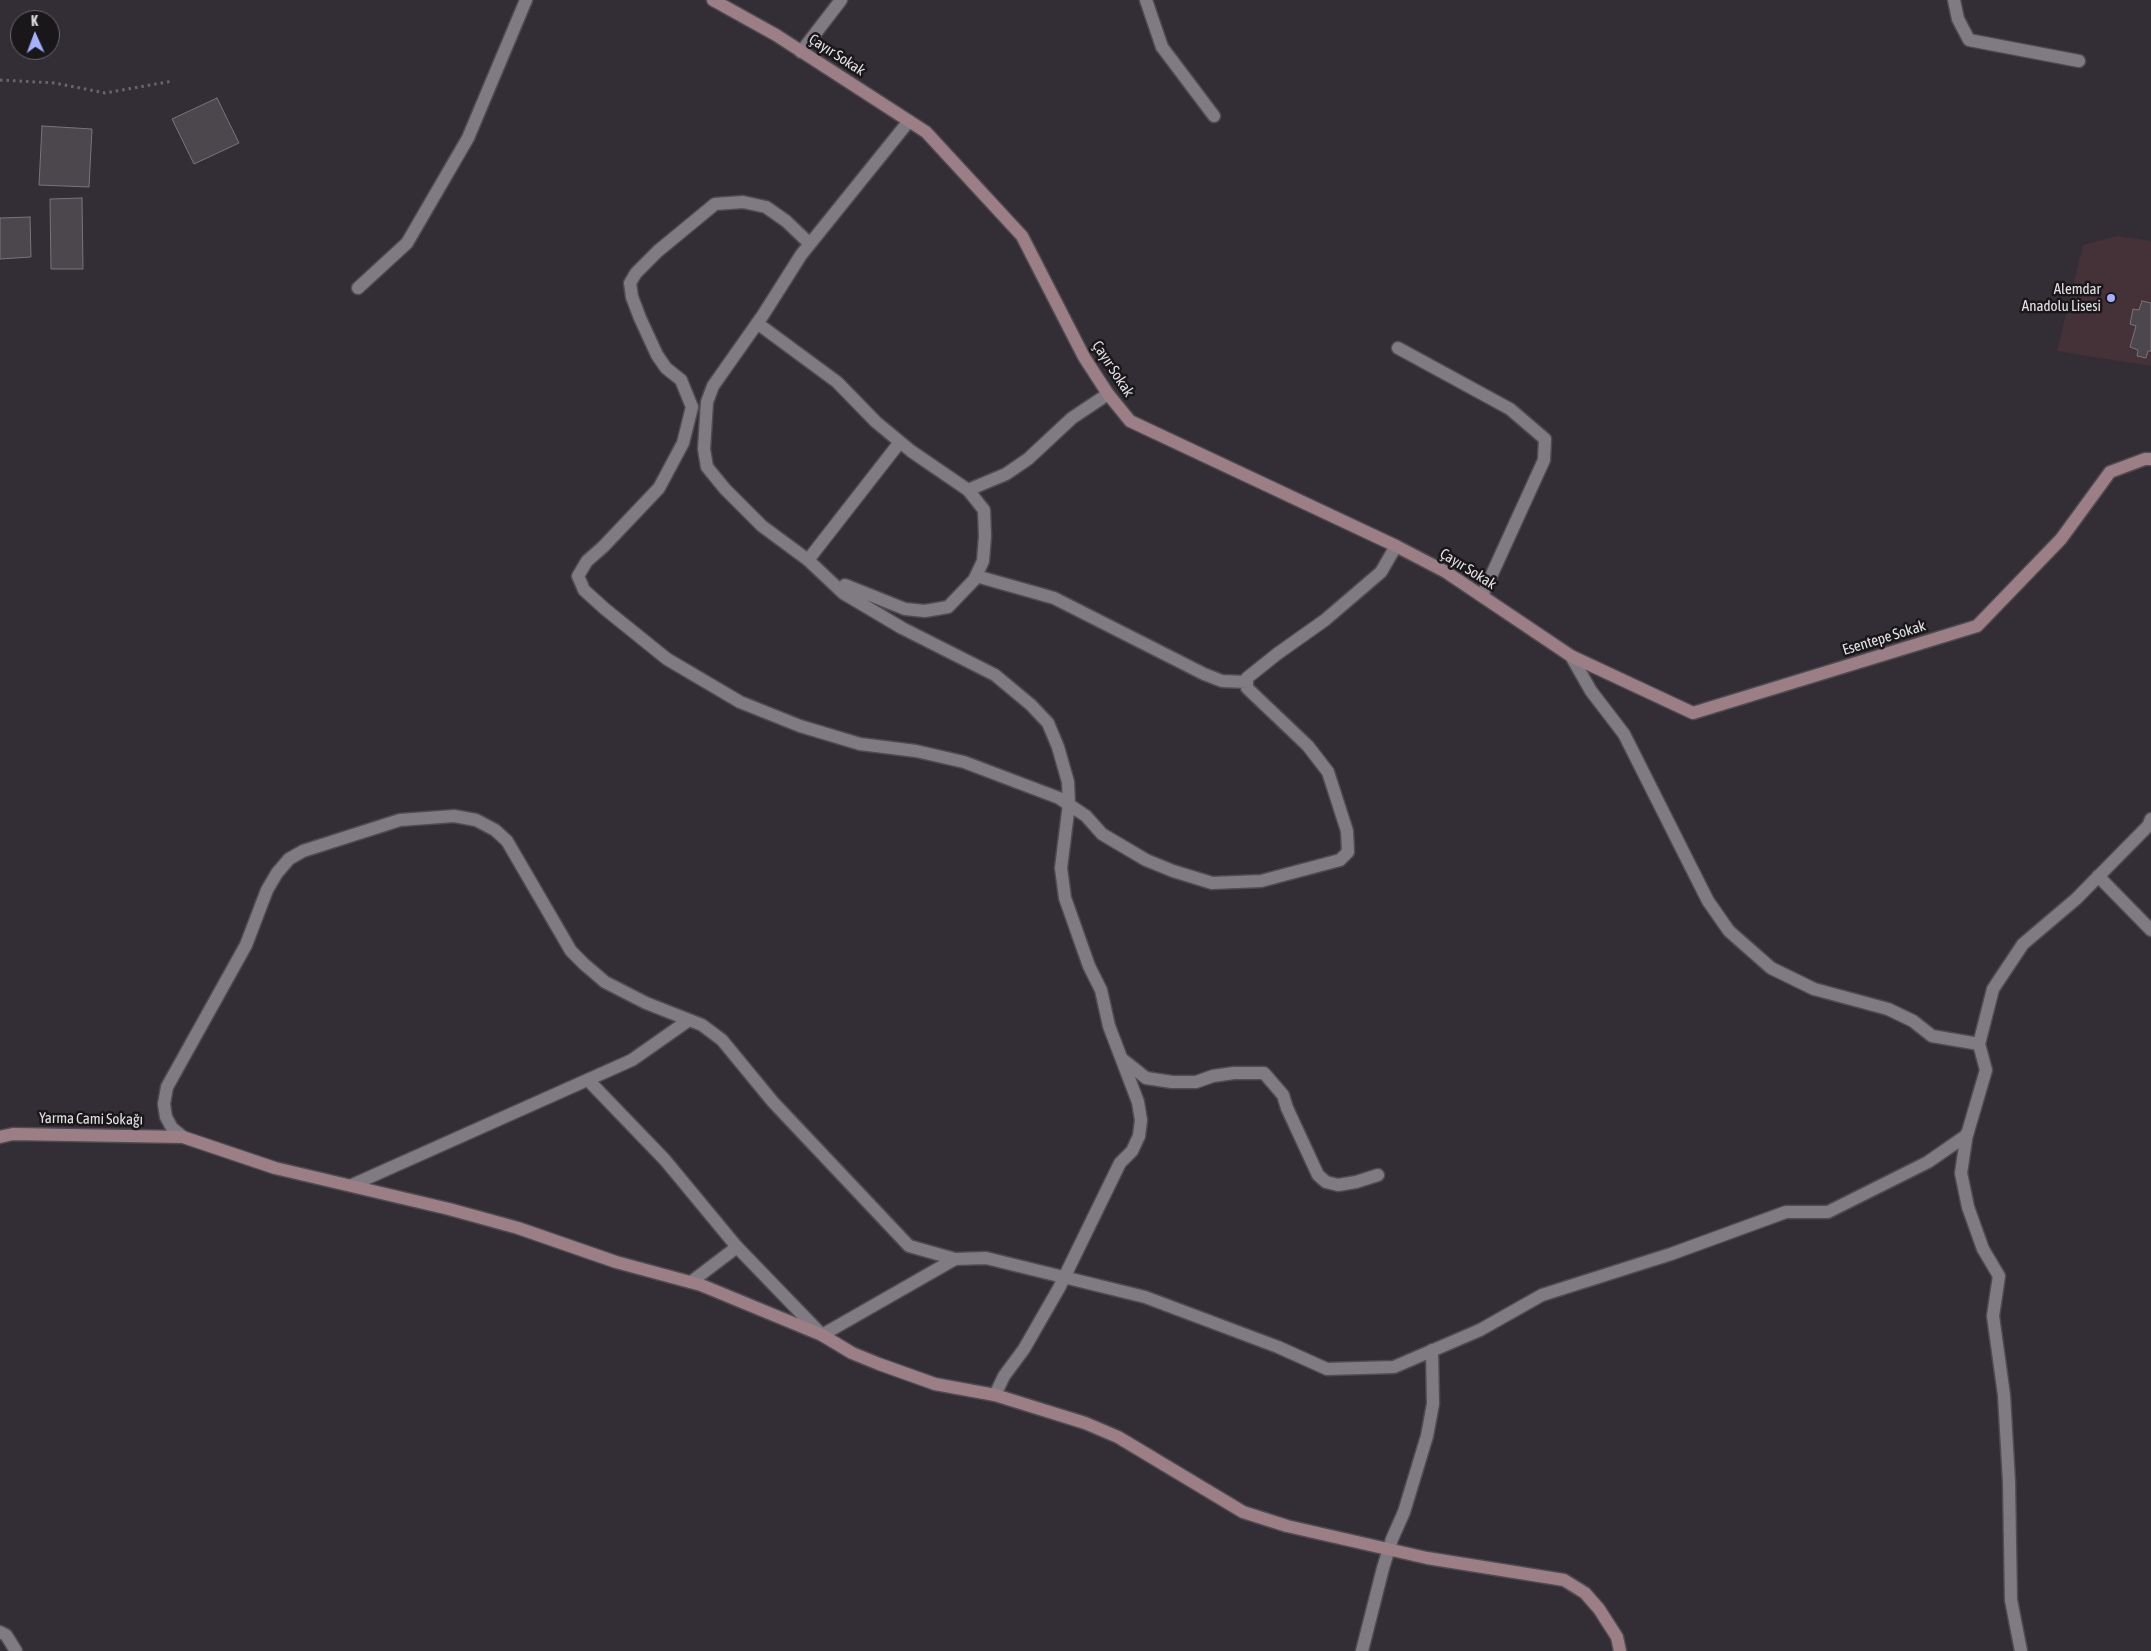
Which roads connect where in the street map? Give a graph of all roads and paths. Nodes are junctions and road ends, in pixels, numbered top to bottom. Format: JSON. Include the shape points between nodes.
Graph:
{"nodes":[{"id":1,"x":526,"y":0,"type":"edge"},
{"id":2,"x":841,"y":0,"type":"edge"},
{"id":3,"x":1146,"y":0,"type":"edge"},
{"id":4,"x":1954,"y":0,"type":"edge"},
{"id":5,"x":719,"y":1,"type":"edge"},
{"id":6,"x":801,"y":52,"type":"junction"},
{"id":7,"x":2079,"y":61,"type":"dead end"},
{"id":8,"x":0,"y":80,"type":"edge"},
{"id":9,"x":173,"y":81,"type":"dead end"},
{"id":10,"x":1214,"y":116,"type":"dead end"},
{"id":11,"x":909,"y":121,"type":"junction"},
{"id":12,"x":810,"y":244,"type":"junction"},
{"id":13,"x":358,"y":288,"type":"dead end"},
{"id":14,"x":757,"y":323,"type":"junction"},
{"id":15,"x":1398,"y":348,"type":"dead end"},
{"id":16,"x":1108,"y":394,"type":"junction"},
{"id":17,"x":900,"y":442,"type":"junction"},
{"id":18,"x":2151,"y":459,"type":"edge"},
{"id":19,"x":968,"y":490,"type":"junction"},
{"id":20,"x":1396,"y":546,"type":"junction"},
{"id":21,"x":808,"y":560,"type":"junction"},
{"id":22,"x":825,"y":576,"type":"junction"},
{"id":23,"x":976,"y":576,"type":"junction"},
{"id":24,"x":1482,"y":596,"type":"junction"},
{"id":25,"x":1571,"y":656,"type":"junction"},
{"id":26,"x":1247,"y":682,"type":"junction"},
{"id":27,"x":1069,"y":804,"type":"junction"},
{"id":28,"x":2151,"y":819,"type":"edge"},
{"id":29,"x":2098,"y":876,"type":"junction"},
{"id":30,"x":2151,"y":930,"type":"edge"},
{"id":31,"x":689,"y":1020,"type":"junction"},
{"id":32,"x":1979,"y":1044,"type":"junction"},
{"id":33,"x":1120,"y":1057,"type":"junction"},
{"id":34,"x":588,"y":1080,"type":"junction"},
{"id":35,"x":1967,"y":1133,"type":"junction"},
{"id":36,"x":0,"y":1137,"type":"edge"},
{"id":37,"x":182,"y":1137,"type":"junction"},
{"id":38,"x":1378,"y":1175,"type":"dead end"},
{"id":39,"x":352,"y":1185,"type":"junction"},
{"id":40,"x":737,"y":1247,"type":"junction"},
{"id":41,"x":955,"y":1259,"type":"junction"},
{"id":42,"x":1064,"y":1278,"type":"junction"},
{"id":43,"x":690,"y":1282,"type":"junction"},
{"id":44,"x":822,"y":1335,"type":"junction"},
{"id":45,"x":1432,"y":1350,"type":"junction"},
{"id":46,"x":995,"y":1395,"type":"junction"},
{"id":47,"x":1389,"y":1548,"type":"junction"},
{"id":48,"x":0,"y":1632,"type":"edge"},
{"id":49,"x":16,"y":1651,"type":"edge"},
{"id":50,"x":1362,"y":1651,"type":"edge"},
{"id":51,"x":1620,"y":1651,"type":"edge"},
{"id":52,"x":2021,"y":1651,"type":"edge"}],
"edges":[{"from":1,"to":13,"type":"street","via":[[468,138],[450,170],[407,243]]},
{"from":2,"to":6,"type":"street"},
{"from":3,"to":10,"type":"street","via":[[1162,47]]},
{"from":4,"to":7,"type":"street","via":[[1958,19],[1969,40]]},
{"from":5,"to":6,"type":"street","name":"Çayır Sokak"},
{"from":6,"to":11,"type":"street","name":"Çayır Sokak"},
{"from":8,"to":9,"type":"path","via":[[55,83],[105,93]]},
{"from":11,"to":12,"type":"street"},
{"from":11,"to":16,"type":"street","name":"Çayır Sokak","via":[[926,132],[1022,236],[1084,357]]},
{"from":12,"to":14,"type":"street"},
{"from":12,"to":27,"type":"street","via":[[786,221],[766,208],[743,202],[715,204],[636,273],[630,283],[640,318],[666,368],[681,380],[692,406],[683,443],[659,488],[587,560],[578,576],[584,590],[667,659],[740,702],[800,726],[860,744],[916,751],[964,762]]},
{"from":14,"to":17,"type":"street","via":[[837,382]]},
{"from":14,"to":21,"type":"street","via":[[713,386],[707,402],[704,448],[707,467],[762,526]]},
{"from":15,"to":24,"type":"street","via":[[1510,409],[1545,438],[1544,460]]},
{"from":16,"to":19,"type":"street","via":[[1072,418],[1028,459],[1006,474]]},
{"from":16,"to":20,"type":"street","name":"Çayır Sokak","via":[[1130,421]]},
{"from":17,"to":19,"type":"street"},
{"from":17,"to":21,"type":"street"},
{"from":18,"to":25,"type":"street","name":"Esentepe Sokak","via":[[2110,472],[2062,539],[1977,626],[1693,713]]},
{"from":19,"to":23,"type":"street","via":[[984,510],[983,561]]},
{"from":20,"to":24,"type":"street","name":"Çayır Sokak","via":[[1446,572]]},
{"from":20,"to":26,"type":"street","via":[[1381,572],[1325,620],[1256,669]]},
{"from":21,"to":22,"type":"street"},
{"from":22,"to":23,"type":"street","via":[[879,601],[925,611],[948,607]]},
{"from":22,"to":27,"type":"street","via":[[843,593],[902,628],[995,674],[1031,705],[1048,723],[1058,747],[1068,782]]},
{"from":23,"to":26,"type":"street","via":[[1054,598],[1204,674],[1222,681]]},
{"from":24,"to":25,"type":"street","name":"Çayır Sokak"},
{"from":25,"to":32,"type":"street","via":[[1591,691],[1624,734],[1699,884],[1730,931],[1771,968],[1814,989],[1888,1009],[1913,1021],[1932,1036]]},
{"from":26,"to":27,"type":"street","via":[[1247,688],[1308,746],[1328,772],[1347,831],[1348,852],[1340,860],[1261,881],[1212,883],[1146,860],[1102,834],[1086,816]]},
{"from":27,"to":33,"type":"street","via":[[1061,868],[1065,898],[1101,990]]},
{"from":28,"to":29,"type":"street","via":[[2148,826]]},
{"from":29,"to":30,"type":"street"},
{"from":29,"to":32,"type":"street","via":[[2023,944],[1994,989]]},
{"from":31,"to":34,"type":"street","via":[[632,1060]]},
{"from":31,"to":37,"type":"street","via":[[605,982],[584,964],[567,944],[507,841],[495,830],[476,820],[454,816],[400,820],[303,851],[289,859],[277,873],[246,945],[167,1087],[166,1117]]},
{"from":31,"to":41,"type":"street","via":[[722,1040],[773,1102],[909,1246]]},
{"from":32,"to":35,"type":"street","via":[[1986,1070]]},
{"from":33,"to":38,"type":"street","via":[[1146,1078],[1172,1082],[1196,1082],[1234,1073],[1264,1073],[1283,1095],[1318,1175],[1326,1182],[1338,1185]]},
{"from":33,"to":42,"type":"street","via":[[1138,1102],[1140,1136],[1120,1163]]},
{"from":34,"to":39,"type":"street"},
{"from":34,"to":40,"type":"street","via":[[665,1160]]},
{"from":35,"to":45,"type":"street","via":[[1928,1162],[1828,1212],[1786,1212],[1671,1254],[1542,1295],[1480,1330]]},
{"from":35,"to":52,"type":"street","via":[[1961,1173],[1968,1207],[1983,1250],[1999,1276],[1993,1316],[2005,1405],[2011,1600]]},
{"from":36,"to":37,"type":"street","name":"Yarma Cami Sokağı","via":[[13,1134]]},
{"from":37,"to":39,"type":"street","name":"Yarma Cami Sokağı","via":[[276,1168]]},
{"from":39,"to":43,"type":"street","name":"Yarma Cami Sokağı","via":[[501,1223],[616,1262]]},
{"from":40,"to":43,"type":"street"},
{"from":40,"to":44,"type":"street"},
{"from":41,"to":42,"type":"street","via":[[986,1258]]},
{"from":41,"to":44,"type":"street"},
{"from":42,"to":45,"type":"street","via":[[1145,1297],[1327,1369],[1394,1367]]},
{"from":42,"to":46,"type":"street","via":[[1037,1329],[1004,1376]]},
{"from":43,"to":44,"type":"street","name":"Yarma Cami Sokağı"},
{"from":44,"to":46,"type":"street","name":"Yarma Cami Sokağı","via":[[852,1353],[935,1384]]},
{"from":45,"to":47,"type":"street","via":[[1433,1404],[1404,1512]]},
{"from":46,"to":47,"type":"street","name":"Yarma Cami Sokağı","via":[[1118,1437],[1243,1512],[1287,1526]]},
{"from":47,"to":50,"type":"street"},
{"from":47,"to":51,"type":"street","name":"Yarma Cami Sokağı","via":[[1427,1558],[1564,1580],[1585,1593],[1599,1609],[1617,1637]]},
{"from":48,"to":49,"type":"street","via":[[6,1635]]}]}
